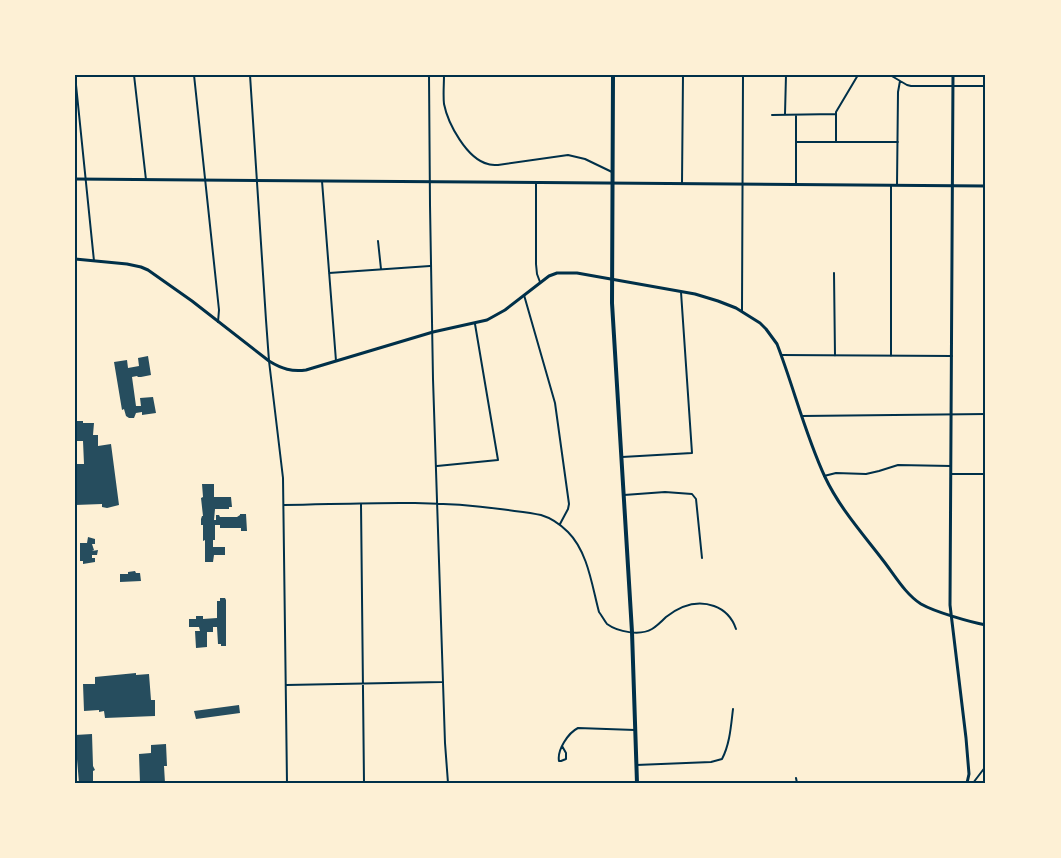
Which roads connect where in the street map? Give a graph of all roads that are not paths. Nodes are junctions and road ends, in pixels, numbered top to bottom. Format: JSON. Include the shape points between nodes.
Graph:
{"nodes":[{"id":1,"x":75,"y":75,"type":"edge"},
{"id":2,"x":134,"y":75,"type":"edge"},
{"id":3,"x":194,"y":75,"type":"edge"},
{"id":4,"x":250,"y":75,"type":"edge"},
{"id":5,"x":429,"y":75,"type":"edge"},
{"id":6,"x":444,"y":75,"type":"edge"},
{"id":7,"x":613,"y":75,"type":"edge"},
{"id":8,"x":683,"y":75,"type":"edge"},
{"id":9,"x":743,"y":75,"type":"edge"},
{"id":10,"x":786,"y":75,"type":"edge"},
{"id":11,"x":858,"y":75,"type":"edge"},
{"id":12,"x":890,"y":75,"type":"edge"},
{"id":13,"x":952,"y":75,"type":"edge"},
{"id":14,"x":900,"y":81,"type":"junction"},
{"id":15,"x":952,"y":86,"type":"junction"},
{"id":16,"x":986,"y":86,"type":"edge"},
{"id":17,"x":836,"y":114,"type":"junction"},
{"id":18,"x":772,"y":115,"type":"dead end"},
{"id":19,"x":785,"y":115,"type":"junction"},
{"id":20,"x":796,"y":115,"type":"junction"},
{"id":21,"x":796,"y":142,"type":"junction"},
{"id":22,"x":836,"y":142,"type":"junction"},
{"id":23,"x":898,"y":142,"type":"junction"},
{"id":24,"x":612,"y":172,"type":"junction"},
{"id":25,"x":75,"y":179,"type":"edge"},
{"id":26,"x":86,"y":179,"type":"junction"},
{"id":27,"x":146,"y":180,"type":"junction"},
{"id":28,"x":206,"y":180,"type":"junction"},
{"id":29,"x":257,"y":180,"type":"junction"},
{"id":30,"x":322,"y":181,"type":"junction"},
{"id":31,"x":536,"y":182,"type":"junction"},
{"id":32,"x":612,"y":184,"type":"junction"},
{"id":33,"x":682,"y":184,"type":"junction"},
{"id":34,"x":743,"y":184,"type":"junction"},
{"id":35,"x":796,"y":185,"type":"junction"},
{"id":36,"x":891,"y":185,"type":"junction"},
{"id":37,"x":897,"y":185,"type":"junction"},
{"id":38,"x":952,"y":186,"type":"junction"},
{"id":39,"x":986,"y":186,"type":"edge"},
{"id":40,"x":378,"y":241,"type":"dead end"},
{"id":41,"x":75,"y":259,"type":"edge"},
{"id":42,"x":94,"y":261,"type":"junction"},
{"id":43,"x":431,"y":266,"type":"junction"},
{"id":44,"x":381,"y":269,"type":"junction"},
{"id":45,"x":328,"y":273,"type":"junction"},
{"id":46,"x":834,"y":273,"type":"dead end"},
{"id":47,"x":612,"y":280,"type":"junction"},
{"id":48,"x":540,"y":282,"type":"junction"},
{"id":49,"x":681,"y":292,"type":"junction"},
{"id":50,"x":524,"y":295,"type":"junction"},
{"id":51,"x":742,"y":311,"type":"junction"},
{"id":52,"x":218,"y":322,"type":"junction"},
{"id":53,"x":475,"y":324,"type":"junction"},
{"id":54,"x":433,"y":332,"type":"junction"},
{"id":55,"x":781,"y":356,"type":"junction"},
{"id":56,"x":835,"y":356,"type":"junction"},
{"id":57,"x":891,"y":356,"type":"junction"},
{"id":58,"x":952,"y":356,"type":"junction"},
{"id":59,"x":269,"y":361,"type":"junction"},
{"id":60,"x":336,"y":361,"type":"junction"},
{"id":61,"x":952,"y":414,"type":"junction"},
{"id":62,"x":986,"y":414,"type":"edge"},
{"id":63,"x":801,"y":416,"type":"junction"},
{"id":64,"x":622,"y":457,"type":"junction"},
{"id":65,"x":437,"y":466,"type":"junction"},
{"id":66,"x":951,"y":466,"type":"junction"},
{"id":67,"x":951,"y":474,"type":"junction"},
{"id":68,"x":986,"y":474,"type":"edge"},
{"id":69,"x":824,"y":476,"type":"junction"},
{"id":70,"x":624,"y":495,"type":"junction"},
{"id":71,"x":438,"y":502,"type":"junction"},
{"id":72,"x":361,"y":504,"type":"junction"},
{"id":73,"x":284,"y":505,"type":"junction"},
{"id":74,"x":560,"y":525,"type":"junction"},
{"id":75,"x":702,"y":558,"type":"dead end"},
{"id":76,"x":952,"y":615,"type":"junction"},
{"id":77,"x":986,"y":625,"type":"edge"},
{"id":78,"x":736,"y":628,"type":"dead end"},
{"id":79,"x":632,"y":633,"type":"junction"},
{"id":80,"x":443,"y":682,"type":"junction"},
{"id":81,"x":363,"y":683,"type":"junction"},
{"id":82,"x":286,"y":685,"type":"junction"},
{"id":83,"x":734,"y":709,"type":"dead end"},
{"id":84,"x":635,"y":730,"type":"junction"},
{"id":85,"x":562,"y":746,"type":"junction"},
{"id":86,"x":636,"y":765,"type":"junction"},
{"id":87,"x":986,"y":766,"type":"edge"},
{"id":88,"x":796,"y":778,"type":"dead end"},
{"id":89,"x":287,"y":783,"type":"edge"},
{"id":90,"x":364,"y":783,"type":"edge"},
{"id":91,"x":448,"y":783,"type":"edge"},
{"id":92,"x":637,"y":783,"type":"edge"},
{"id":93,"x":797,"y":783,"type":"edge"},
{"id":94,"x":967,"y":783,"type":"edge"},
{"id":95,"x":973,"y":783,"type":"edge"}],
"edges":[{"from":1,"to":26,"type":"street"},
{"from":2,"to":27,"type":"street"},
{"from":3,"to":28,"type":"street"},
{"from":4,"to":29,"type":"street"},
{"from":5,"to":43,"type":"street"},
{"from":6,"to":24,"type":"street","via":[[447,114],[456,134],[479,160],[498,165],[568,155]]},
{"from":7,"to":24,"type":"highway"},
{"from":8,"to":33,"type":"street"},
{"from":9,"to":34,"type":"street"},
{"from":10,"to":19,"type":"street"},
{"from":11,"to":17,"type":"street"},
{"from":12,"to":14,"type":"street"},
{"from":13,"to":15,"type":"street"},
{"from":14,"to":15,"type":"street","via":[[911,86]]},
{"from":14,"to":23,"type":"street"},
{"from":15,"to":16,"type":"street"},
{"from":15,"to":38,"type":"street"},
{"from":17,"to":20,"type":"street"},
{"from":17,"to":22,"type":"street"},
{"from":18,"to":19,"type":"street"},
{"from":19,"to":20,"type":"street"},
{"from":20,"to":21,"type":"street"},
{"from":21,"to":22,"type":"street"},
{"from":21,"to":35,"type":"street"},
{"from":22,"to":23,"type":"street"},
{"from":23,"to":37,"type":"street"},
{"from":24,"to":32,"type":"highway"},
{"from":25,"to":26,"type":"street"},
{"from":26,"to":27,"type":"street"},
{"from":26,"to":42,"type":"street"},
{"from":27,"to":28,"type":"street"},
{"from":28,"to":29,"type":"street"},
{"from":28,"to":52,"type":"street"},
{"from":29,"to":30,"type":"street"},
{"from":29,"to":59,"type":"street"},
{"from":30,"to":31,"type":"street"},
{"from":30,"to":45,"type":"street"},
{"from":31,"to":32,"type":"street"},
{"from":31,"to":48,"type":"street","via":[[536,264]]},
{"from":32,"to":33,"type":"street"},
{"from":32,"to":47,"type":"highway"},
{"from":33,"to":34,"type":"street"},
{"from":34,"to":35,"type":"street"},
{"from":34,"to":51,"type":"street"},
{"from":35,"to":36,"type":"street"},
{"from":36,"to":37,"type":"street"},
{"from":36,"to":57,"type":"street"},
{"from":37,"to":38,"type":"street"},
{"from":38,"to":39,"type":"street"},
{"from":38,"to":58,"type":"street"},
{"from":40,"to":44,"type":"street"},
{"from":41,"to":42,"type":"street"},
{"from":42,"to":52,"type":"street","via":[[141,267]]},
{"from":43,"to":44,"type":"street"},
{"from":43,"to":54,"type":"street"},
{"from":44,"to":45,"type":"street"},
{"from":45,"to":60,"type":"street"},
{"from":46,"to":56,"type":"street"},
{"from":47,"to":48,"type":"street","via":[[566,272]]},
{"from":47,"to":49,"type":"street"},
{"from":47,"to":64,"type":"highway"},
{"from":48,"to":50,"type":"street"},
{"from":49,"to":51,"type":"street"},
{"from":49,"to":64,"type":"street","via":[[693,453]]},
{"from":50,"to":53,"type":"street","via":[[498,315]]},
{"from":50,"to":74,"type":"street","via":[[555,403],[569,504]]},
{"from":51,"to":55,"type":"street","via":[[766,329]]},
{"from":52,"to":59,"type":"street"},
{"from":53,"to":54,"type":"street"},
{"from":53,"to":65,"type":"street","via":[[498,460]]},
{"from":54,"to":60,"type":"street"},
{"from":54,"to":65,"type":"street"},
{"from":55,"to":56,"type":"street"},
{"from":55,"to":63,"type":"street"},
{"from":56,"to":57,"type":"street"},
{"from":57,"to":58,"type":"street"},
{"from":58,"to":61,"type":"street"},
{"from":59,"to":60,"type":"street","via":[[279,368],[297,371]]},
{"from":59,"to":73,"type":"street"},
{"from":61,"to":62,"type":"street"},
{"from":61,"to":63,"type":"street"},
{"from":61,"to":66,"type":"street"},
{"from":63,"to":69,"type":"street"},
{"from":64,"to":70,"type":"highway"},
{"from":65,"to":71,"type":"street"},
{"from":66,"to":67,"type":"street"},
{"from":66,"to":69,"type":"street","via":[[898,465],[866,474]]},
{"from":67,"to":68,"type":"street"},
{"from":67,"to":76,"type":"street"},
{"from":69,"to":76,"type":"street","via":[[911,596]]},
{"from":70,"to":75,"type":"street","via":[[692,494],[696,499]]},
{"from":70,"to":79,"type":"highway"},
{"from":71,"to":72,"type":"street"},
{"from":71,"to":74,"type":"street","via":[[542,515]]},
{"from":71,"to":80,"type":"street"},
{"from":72,"to":73,"type":"street"},
{"from":72,"to":81,"type":"street"},
{"from":73,"to":82,"type":"street"},
{"from":74,"to":79,"type":"street","via":[[584,556],[603,620]]},
{"from":76,"to":77,"type":"street"},
{"from":76,"to":94,"type":"street","via":[[966,738]]},
{"from":78,"to":79,"type":"street","via":[[728,614],[718,607],[698,603],[678,609],[650,630]]},
{"from":79,"to":84,"type":"highway"},
{"from":80,"to":81,"type":"street"},
{"from":80,"to":91,"type":"street"},
{"from":81,"to":82,"type":"street"},
{"from":81,"to":90,"type":"street"},
{"from":82,"to":89,"type":"street"},
{"from":83,"to":86,"type":"street","via":[[722,759]]},
{"from":84,"to":85,"type":"street","via":[[578,728]]},
{"from":84,"to":86,"type":"highway"},
{"from":85,"to":85,"type":"street","via":[[557,757],[559,761],[567,757]]},
{"from":86,"to":92,"type":"highway"},
{"from":87,"to":95,"type":"street"},
{"from":88,"to":93,"type":"street"}]}
